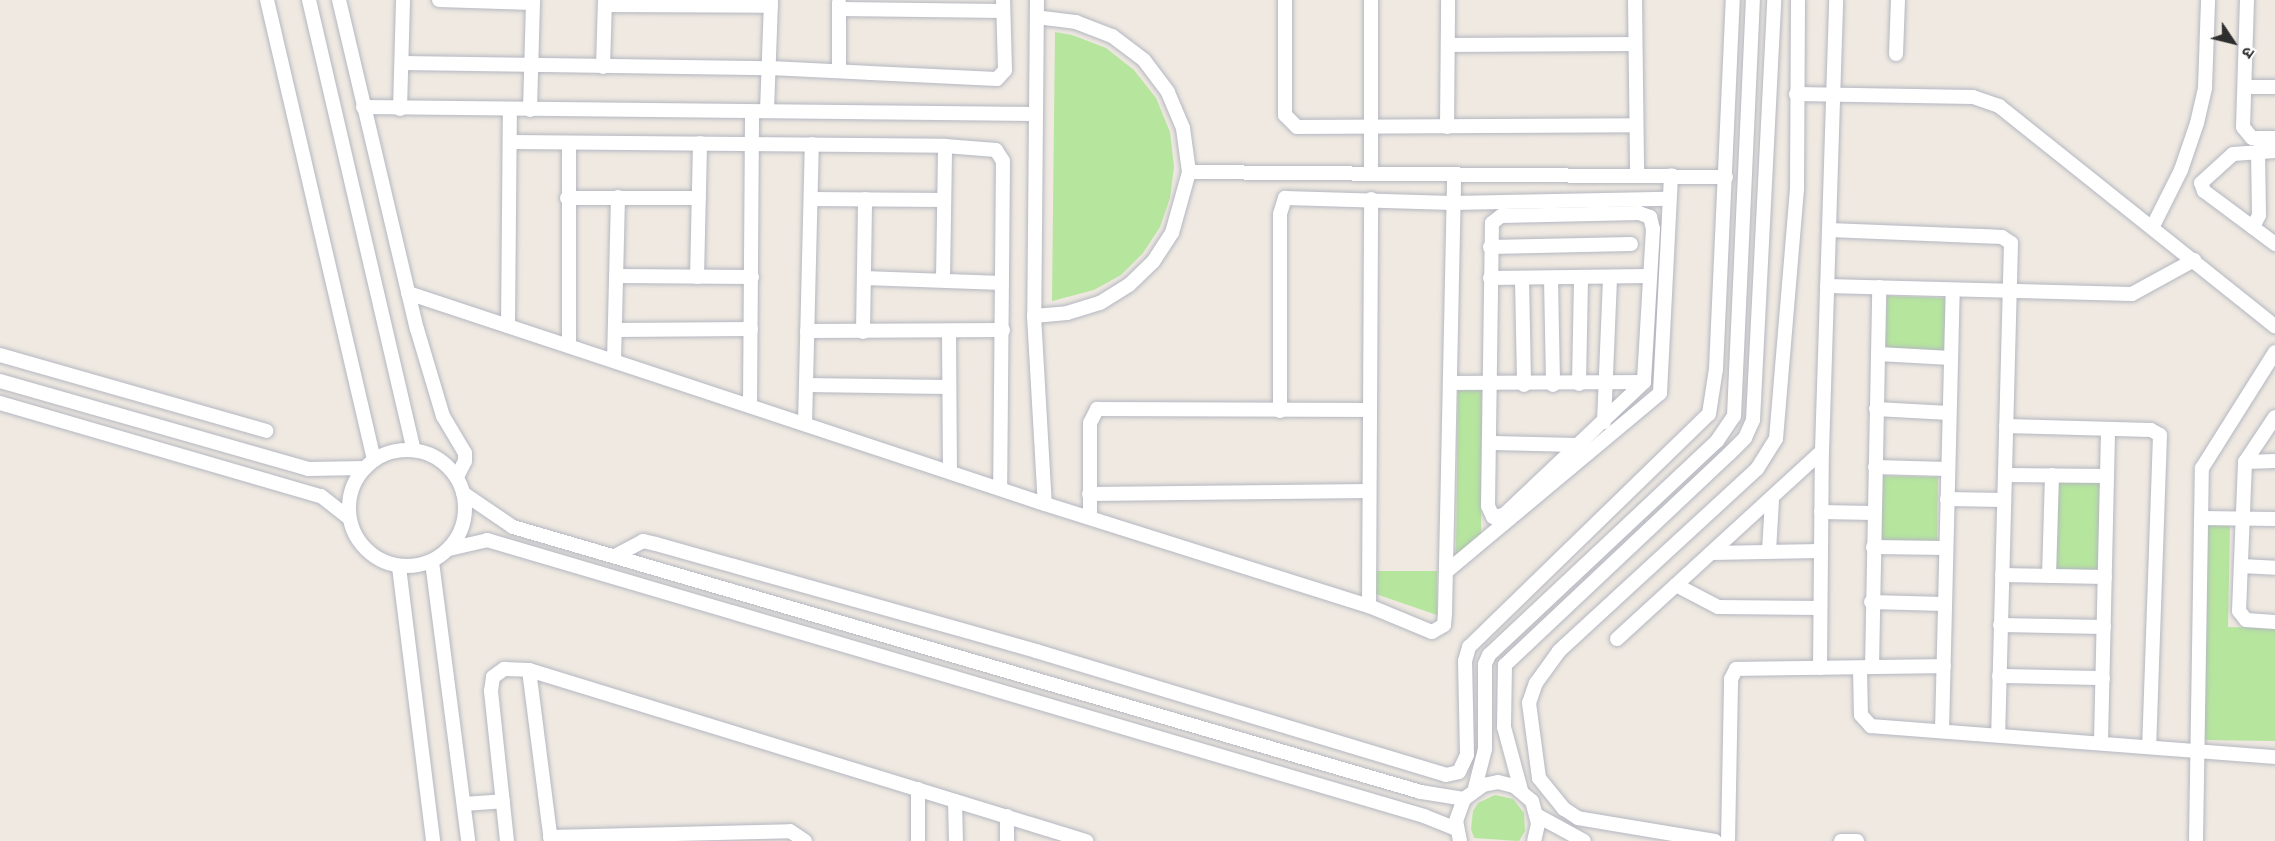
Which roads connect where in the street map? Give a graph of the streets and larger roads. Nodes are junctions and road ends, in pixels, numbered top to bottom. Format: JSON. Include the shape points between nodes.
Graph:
{"nodes":[{"id":1,"x":267,"y":0,"type":"edge"},
{"id":2,"x":309,"y":0,"type":"edge"},
{"id":3,"x":339,"y":0,"type":"edge"},
{"id":4,"x":403,"y":0,"type":"edge"},
{"id":5,"x":439,"y":0,"type":"edge"},
{"id":6,"x":1037,"y":0,"type":"edge"},
{"id":7,"x":1285,"y":0,"type":"edge"},
{"id":8,"x":1371,"y":0,"type":"edge"},
{"id":9,"x":1448,"y":0,"type":"edge"},
{"id":10,"x":1635,"y":0,"type":"edge"},
{"id":11,"x":1733,"y":0,"type":"edge"},
{"id":12,"x":1753,"y":0,"type":"edge"},
{"id":13,"x":1774,"y":0,"type":"edge"},
{"id":14,"x":1798,"y":0,"type":"edge"},
{"id":15,"x":1836,"y":0,"type":"edge"},
{"id":16,"x":1898,"y":0,"type":"edge"},
{"id":17,"x":2208,"y":0,"type":"edge"},
{"id":18,"x":2247,"y":0,"type":"edge"},
{"id":19,"x":533,"y":2,"type":"edge"},
{"id":20,"x":605,"y":2,"type":"edge"},
{"id":21,"x":771,"y":3,"type":"edge"},
{"id":22,"x":839,"y":4,"type":"edge"},
{"id":23,"x":1003,"y":5,"type":"edge"},
{"id":24,"x":1037,"y":17,"type":"junction"},
{"id":25,"x":1635,"y":44,"type":"junction"},
{"id":26,"x":1448,"y":45,"type":"junction"},
{"id":27,"x":1896,"y":54,"type":"dead end"},
{"id":28,"x":402,"y":63,"type":"junction"},
{"id":29,"x":532,"y":65,"type":"junction"},
{"id":30,"x":603,"y":66,"type":"junction"},
{"id":31,"x":770,"y":68,"type":"junction"},
{"id":32,"x":838,"y":71,"type":"junction"},
{"id":33,"x":2246,"y":87,"type":"junction"},
{"id":34,"x":2275,"y":87,"type":"edge"},
{"id":35,"x":1796,"y":94,"type":"junction"},
{"id":36,"x":1834,"y":94,"type":"junction"},
{"id":37,"x":363,"y":107,"type":"junction"},
{"id":38,"x":400,"y":109,"type":"junction"},
{"id":39,"x":530,"y":110,"type":"junction"},
{"id":40,"x":510,"y":111,"type":"junction"},
{"id":41,"x":752,"y":111,"type":"junction"},
{"id":42,"x":767,"y":111,"type":"junction"},
{"id":43,"x":1034,"y":114,"type":"junction"},
{"id":44,"x":1635,"y":125,"type":"junction"},
{"id":45,"x":1447,"y":127,"type":"junction"},
{"id":46,"x":1370,"y":128,"type":"junction"},
{"id":47,"x":2275,"y":138,"type":"edge"},
{"id":48,"x":511,"y":142,"type":"junction"},
{"id":49,"x":569,"y":143,"type":"junction"},
{"id":50,"x":700,"y":143,"type":"junction"},
{"id":51,"x":753,"y":143,"type":"junction"},
{"id":52,"x":812,"y":144,"type":"junction"},
{"id":53,"x":945,"y":146,"type":"junction"},
{"id":54,"x":2258,"y":151,"type":"junction"},
{"id":55,"x":2275,"y":152,"type":"edge"},
{"id":56,"x":1189,"y":172,"type":"junction"},
{"id":57,"x":1371,"y":172,"type":"junction"},
{"id":58,"x":1636,"y":174,"type":"junction"},
{"id":59,"x":1454,"y":175,"type":"junction"},
{"id":60,"x":1671,"y":175,"type":"junction"},
{"id":61,"x":1726,"y":177,"type":"junction"},
{"id":62,"x":618,"y":196,"type":"junction"},
{"id":63,"x":567,"y":198,"type":"junction"},
{"id":64,"x":699,"y":198,"type":"junction"},
{"id":65,"x":810,"y":199,"type":"junction"},
{"id":66,"x":865,"y":199,"type":"junction"},
{"id":67,"x":1371,"y":199,"type":"junction"},
{"id":68,"x":1668,"y":199,"type":"junction"},
{"id":69,"x":944,"y":200,"type":"junction"},
{"id":70,"x":1452,"y":203,"type":"junction"},
{"id":71,"x":2153,"y":226,"type":"junction"},
{"id":72,"x":1829,"y":231,"type":"junction"},
{"id":73,"x":2263,"y":232,"type":"edge"},
{"id":74,"x":1631,"y":244,"type":"dead end"},
{"id":75,"x":2275,"y":244,"type":"edge"},
{"id":76,"x":1490,"y":248,"type":"junction"},
{"id":77,"x":2194,"y":260,"type":"junction"},
{"id":78,"x":616,"y":276,"type":"junction"},
{"id":79,"x":1649,"y":276,"type":"junction"},
{"id":80,"x":697,"y":277,"type":"junction"},
{"id":81,"x":752,"y":277,"type":"junction"},
{"id":82,"x":864,"y":278,"type":"junction"},
{"id":83,"x":1490,"y":278,"type":"junction"},
{"id":84,"x":1522,"y":278,"type":"junction"},
{"id":85,"x":1551,"y":278,"type":"junction"},
{"id":86,"x":1581,"y":278,"type":"junction"},
{"id":87,"x":1610,"y":278,"type":"junction"},
{"id":88,"x":943,"y":279,"type":"junction"},
{"id":89,"x":1002,"y":283,"type":"junction"},
{"id":90,"x":1827,"y":286,"type":"junction"},
{"id":91,"x":1880,"y":287,"type":"junction"},
{"id":92,"x":1953,"y":290,"type":"junction"},
{"id":93,"x":408,"y":293,"type":"junction"},
{"id":94,"x":2011,"y":293,"type":"junction"},
{"id":95,"x":1034,"y":316,"type":"junction"},
{"id":96,"x":508,"y":326,"type":"junction"},
{"id":97,"x":2275,"y":326,"type":"edge"},
{"id":98,"x":751,"y":329,"type":"junction"},
{"id":99,"x":615,"y":330,"type":"junction"},
{"id":100,"x":1003,"y":330,"type":"junction"},
{"id":101,"x":807,"y":331,"type":"junction"},
{"id":102,"x":863,"y":332,"type":"junction"},
{"id":103,"x":949,"y":332,"type":"junction"},
{"id":104,"x":568,"y":345,"type":"junction"},
{"id":105,"x":2275,"y":352,"type":"edge"},
{"id":106,"x":1878,"y":354,"type":"junction"},
{"id":107,"x":0,"y":355,"type":"edge"},
{"id":108,"x":1951,"y":358,"type":"junction"},
{"id":109,"x":614,"y":362,"type":"junction"},
{"id":110,"x":0,"y":381,"type":"edge"},
{"id":111,"x":1644,"y":382,"type":"junction"},
{"id":112,"x":1450,"y":383,"type":"junction"},
{"id":113,"x":1579,"y":384,"type":"junction"},
{"id":114,"x":1608,"y":384,"type":"junction"},
{"id":115,"x":806,"y":385,"type":"junction"},
{"id":116,"x":1490,"y":385,"type":"junction"},
{"id":117,"x":1524,"y":385,"type":"junction"},
{"id":118,"x":1553,"y":385,"type":"junction"},
{"id":119,"x":949,"y":387,"type":"junction"},
{"id":120,"x":0,"y":403,"type":"edge"},
{"id":121,"x":750,"y":406,"type":"junction"},
{"id":122,"x":1876,"y":409,"type":"junction"},
{"id":123,"x":1370,"y":410,"type":"junction"},
{"id":124,"x":1280,"y":411,"type":"junction"},
{"id":125,"x":1949,"y":413,"type":"junction"},
{"id":126,"x":2275,"y":417,"type":"edge"},
{"id":127,"x":1604,"y":422,"type":"junction"},
{"id":128,"x":805,"y":424,"type":"junction"},
{"id":129,"x":2006,"y":426,"type":"junction"},
{"id":130,"x":2108,"y":429,"type":"junction"},
{"id":131,"x":266,"y":431,"type":"dead end"},
{"id":132,"x":1491,"y":443,"type":"junction"},
{"id":133,"x":1580,"y":445,"type":"junction"},
{"id":134,"x":414,"y":450,"type":"junction"},
{"id":135,"x":1822,"y":451,"type":"junction"},
{"id":136,"x":2275,"y":461,"type":"edge"},
{"id":137,"x":2245,"y":462,"type":"junction"},
{"id":138,"x":369,"y":464,"type":"junction"},
{"id":139,"x":1875,"y":467,"type":"junction"},
{"id":140,"x":1948,"y":469,"type":"junction"},
{"id":141,"x":950,"y":470,"type":"junction"},
{"id":142,"x":2005,"y":475,"type":"junction"},
{"id":143,"x":2052,"y":475,"type":"junction"},
{"id":144,"x":2107,"y":476,"type":"junction"},
{"id":145,"x":457,"y":477,"type":"junction"},
{"id":146,"x":1000,"y":487,"type":"junction"},
{"id":147,"x":1369,"y":491,"type":"junction"},
{"id":148,"x":464,"y":493,"type":"junction"},
{"id":149,"x":1089,"y":494,"type":"junction"},
{"id":150,"x":1947,"y":499,"type":"junction"},
{"id":151,"x":2004,"y":500,"type":"junction"},
{"id":152,"x":1772,"y":501,"type":"junction"},
{"id":153,"x":1045,"y":504,"type":"junction"},
{"id":154,"x":1821,"y":512,"type":"junction"},
{"id":155,"x":1874,"y":513,"type":"junction"},
{"id":156,"x":349,"y":518,"type":"junction"},
{"id":157,"x":1090,"y":518,"type":"junction"},
{"id":158,"x":2201,"y":518,"type":"junction"},
{"id":159,"x":2243,"y":519,"type":"junction"},
{"id":160,"x":2275,"y":519,"type":"edge"},
{"id":161,"x":1873,"y":547,"type":"junction"},
{"id":162,"x":1946,"y":548,"type":"junction"},
{"id":163,"x":449,"y":549,"type":"junction"},
{"id":164,"x":1769,"y":551,"type":"junction"},
{"id":165,"x":1820,"y":551,"type":"junction"},
{"id":166,"x":1711,"y":553,"type":"junction"},
{"id":167,"x":617,"y":555,"type":"junction"},
{"id":168,"x":432,"y":562,"type":"junction"},
{"id":169,"x":2242,"y":566,"type":"junction"},
{"id":170,"x":399,"y":567,"type":"junction"},
{"id":171,"x":2275,"y":568,"type":"edge"},
{"id":172,"x":1446,"y":572,"type":"junction"},
{"id":173,"x":2002,"y":575,"type":"junction"},
{"id":174,"x":2049,"y":576,"type":"junction"},
{"id":175,"x":2105,"y":577,"type":"junction"},
{"id":176,"x":1676,"y":585,"type":"junction"},
{"id":177,"x":1871,"y":602,"type":"junction"},
{"id":178,"x":1944,"y":604,"type":"junction"},
{"id":179,"x":1369,"y":606,"type":"junction"},
{"id":180,"x":1820,"y":608,"type":"junction"},
{"id":181,"x":2275,"y":622,"type":"edge"},
{"id":182,"x":2000,"y":626,"type":"junction"},
{"id":183,"x":2104,"y":627,"type":"junction"},
{"id":184,"x":1617,"y":639,"type":"dead end"},
{"id":185,"x":1944,"y":666,"type":"junction"},
{"id":186,"x":1820,"y":668,"type":"junction"},
{"id":187,"x":1866,"y":668,"type":"junction"},
{"id":188,"x":529,"y":670,"type":"junction"},
{"id":189,"x":1999,"y":676,"type":"junction"},
{"id":190,"x":2103,"y":678,"type":"junction"},
{"id":191,"x":1503,"y":702,"type":"junction"},
{"id":192,"x":1530,"y":706,"type":"junction"},
{"id":193,"x":1485,"y":712,"type":"junction"},
{"id":194,"x":1466,"y":713,"type":"junction"},
{"id":195,"x":1942,"y":730,"type":"junction"},
{"id":196,"x":1998,"y":734,"type":"junction"},
{"id":197,"x":2101,"y":741,"type":"junction"},
{"id":198,"x":2149,"y":746,"type":"junction"},
{"id":199,"x":2196,"y":754,"type":"junction"},
{"id":200,"x":2275,"y":757,"type":"edge"},
{"id":201,"x":1476,"y":788,"type":"junction"},
{"id":202,"x":918,"y":789,"type":"junction"},
{"id":203,"x":1521,"y":790,"type":"junction"},
{"id":204,"x":1464,"y":799,"type":"junction"},
{"id":205,"x":503,"y":801,"type":"junction"},
{"id":206,"x":955,"y":801,"type":"junction"},
{"id":207,"x":464,"y":804,"type":"junction"},
{"id":208,"x":1007,"y":816,"type":"junction"},
{"id":209,"x":1538,"y":816,"type":"junction"},
{"id":210,"x":1458,"y":835,"type":"edge"},
{"id":211,"x":550,"y":839,"type":"edge"},
{"id":212,"x":433,"y":841,"type":"edge"},
{"id":213,"x":468,"y":841,"type":"edge"},
{"id":214,"x":507,"y":841,"type":"edge"},
{"id":215,"x":805,"y":841,"type":"edge"},
{"id":216,"x":918,"y":841,"type":"edge"},
{"id":217,"x":956,"y":841,"type":"edge"},
{"id":218,"x":1007,"y":841,"type":"edge"},
{"id":219,"x":1086,"y":841,"type":"edge"},
{"id":220,"x":1534,"y":841,"type":"edge"},
{"id":221,"x":1584,"y":841,"type":"edge"},
{"id":222,"x":1715,"y":841,"type":"edge"},
{"id":223,"x":1728,"y":841,"type":"edge"},
{"id":224,"x":1841,"y":841,"type":"edge"},
{"id":225,"x":1857,"y":841,"type":"edge"},
{"id":226,"x":2196,"y":841,"type":"edge"}],
"edges":[{"from":1,"to":138,"type":"street"},
{"from":2,"to":134,"type":"street"},
{"from":3,"to":37,"type":"street"},
{"from":4,"to":28,"type":"street"},
{"from":5,"to":19,"type":"street"},
{"from":6,"to":24,"type":"street"},
{"from":7,"to":46,"type":"street","via":[[1285,115],[1290,122],[1305,128]]},
{"from":8,"to":46,"type":"street"},
{"from":9,"to":26,"type":"street"},
{"from":10,"to":25,"type":"street"},
{"from":11,"to":61,"type":"street"},
{"from":12,"to":193,"type":"street","via":[[1734,416],[1717,441],[1497,645],[1485,664]]},
{"from":13,"to":191,"type":"street","via":[[1753,420],[1745,438],[1729,454],[1513,654],[1504,665]]},
{"from":14,"to":35,"type":"street"},
{"from":15,"to":36,"type":"street"},
{"from":16,"to":27,"type":"street"},
{"from":17,"to":71,"type":"street","via":[[2205,88],[2197,123],[2181,170]]},
{"from":18,"to":33,"type":"street"},
{"from":19,"to":29,"type":"street"},
{"from":20,"to":21,"type":"street"},
{"from":20,"to":30,"type":"street"},
{"from":21,"to":31,"type":"street"},
{"from":22,"to":23,"type":"street"},
{"from":22,"to":32,"type":"street"},
{"from":23,"to":32,"type":"street","via":[[1006,65],[1000,78]]},
{"from":24,"to":43,"type":"street"},
{"from":24,"to":56,"type":"street","via":[[1076,21],[1112,36],[1144,60],[1168,92],[1183,128]]},
{"from":25,"to":26,"type":"street"},
{"from":25,"to":44,"type":"street"},
{"from":26,"to":45,"type":"street"},
{"from":28,"to":29,"type":"street"},
{"from":28,"to":38,"type":"street"},
{"from":29,"to":30,"type":"street"},
{"from":29,"to":39,"type":"street"},
{"from":30,"to":31,"type":"street"},
{"from":31,"to":32,"type":"street"},
{"from":31,"to":42,"type":"street"},
{"from":33,"to":34,"type":"street"},
{"from":33,"to":47,"type":"street","via":[[2245,132],[2252,138]]},
{"from":35,"to":36,"type":"street"},
{"from":35,"to":192,"type":"street","via":[[1797,189],[1776,439],[1757,468],[1559,651],[1536,683]]},
{"from":36,"to":71,"type":"street","via":[[1973,97],[1991,103],[2008,112]]},
{"from":36,"to":72,"type":"street"},
{"from":37,"to":38,"type":"street"},
{"from":37,"to":93,"type":"street"},
{"from":38,"to":40,"type":"street"},
{"from":39,"to":40,"type":"street"},
{"from":39,"to":41,"type":"street"},
{"from":40,"to":48,"type":"street"},
{"from":41,"to":42,"type":"street"},
{"from":41,"to":51,"type":"street"},
{"from":42,"to":43,"type":"street"},
{"from":43,"to":95,"type":"street"},
{"from":44,"to":45,"type":"street"},
{"from":44,"to":58,"type":"street"},
{"from":45,"to":46,"type":"street"},
{"from":46,"to":57,"type":"street"},
{"from":48,"to":49,"type":"street"},
{"from":48,"to":96,"type":"street"},
{"from":49,"to":50,"type":"street"},
{"from":49,"to":63,"type":"street"},
{"from":50,"to":51,"type":"street"},
{"from":50,"to":64,"type":"street"},
{"from":51,"to":52,"type":"street"},
{"from":51,"to":81,"type":"street"},
{"from":52,"to":53,"type":"street"},
{"from":52,"to":65,"type":"street"},
{"from":53,"to":69,"type":"street"},
{"from":53,"to":89,"type":"street","via":[[989,148],[1000,154]]},
{"from":54,"to":55,"type":"street"},
{"from":54,"to":73,"type":"street"},
{"from":54,"to":73,"type":"street","via":[[2233,154],[2200,183],[2204,191]]},
{"from":56,"to":57,"type":"street"},
{"from":56,"to":95,"type":"street","via":[[1172,233],[1153,262],[1129,285],[1100,303],[1068,313]]},
{"from":57,"to":59,"type":"street"},
{"from":58,"to":59,"type":"street"},
{"from":58,"to":60,"type":"street"},
{"from":59,"to":70,"type":"street"},
{"from":60,"to":61,"type":"street"},
{"from":60,"to":68,"type":"street"},
{"from":61,"to":194,"type":"street","via":[[1715,381],[1709,414],[1469,647]]},
{"from":62,"to":63,"type":"street"},
{"from":62,"to":64,"type":"street"},
{"from":62,"to":78,"type":"street"},
{"from":63,"to":104,"type":"street"},
{"from":64,"to":80,"type":"street"},
{"from":65,"to":66,"type":"street"},
{"from":65,"to":101,"type":"street"},
{"from":66,"to":69,"type":"street"},
{"from":66,"to":82,"type":"street"},
{"from":67,"to":70,"type":"street"},
{"from":67,"to":123,"type":"street"},
{"from":67,"to":124,"type":"street","via":[[1290,196],[1283,201]]},
{"from":68,"to":70,"type":"street"},
{"from":68,"to":172,"type":"street","via":[[1660,393]]},
{"from":69,"to":88,"type":"street"},
{"from":70,"to":112,"type":"street"},
{"from":71,"to":77,"type":"street"},
{"from":72,"to":90,"type":"street"},
{"from":72,"to":94,"type":"street","via":[[2002,237],[2013,249]]},
{"from":73,"to":75,"type":"street"},
{"from":74,"to":76,"type":"street"},
{"from":76,"to":79,"type":"street","via":[[1490,228],[1501,216],[1646,214],[1653,229]]},
{"from":76,"to":83,"type":"street"},
{"from":77,"to":94,"type":"street","via":[[2133,294]]},
{"from":77,"to":97,"type":"street"},
{"from":78,"to":80,"type":"street"},
{"from":78,"to":99,"type":"street"},
{"from":79,"to":87,"type":"street"},
{"from":79,"to":111,"type":"street"},
{"from":80,"to":81,"type":"street"},
{"from":81,"to":98,"type":"street"},
{"from":82,"to":88,"type":"street"},
{"from":82,"to":102,"type":"street"},
{"from":83,"to":84,"type":"street"},
{"from":83,"to":116,"type":"street"},
{"from":84,"to":85,"type":"street"},
{"from":84,"to":117,"type":"street"},
{"from":85,"to":86,"type":"street"},
{"from":85,"to":118,"type":"street"},
{"from":86,"to":87,"type":"street"},
{"from":86,"to":113,"type":"street"},
{"from":87,"to":114,"type":"street"},
{"from":88,"to":89,"type":"street"},
{"from":89,"to":100,"type":"street"},
{"from":90,"to":91,"type":"street"},
{"from":90,"to":135,"type":"street"},
{"from":91,"to":92,"type":"street"},
{"from":91,"to":106,"type":"street"},
{"from":92,"to":94,"type":"street"},
{"from":92,"to":108,"type":"street"},
{"from":93,"to":96,"type":"street"},
{"from":93,"to":145,"type":"street","via":[[443,416],[465,453]]},
{"from":94,"to":129,"type":"street"},
{"from":95,"to":153,"type":"street"},
{"from":96,"to":104,"type":"street"},
{"from":98,"to":99,"type":"street"},
{"from":98,"to":121,"type":"street"},
{"from":99,"to":109,"type":"street"},
{"from":100,"to":103,"type":"street"},
{"from":100,"to":146,"type":"street"},
{"from":101,"to":102,"type":"street"},
{"from":101,"to":115,"type":"street"},
{"from":102,"to":103,"type":"street"},
{"from":103,"to":119,"type":"street"},
{"from":104,"to":109,"type":"street"},
{"from":105,"to":158,"type":"street","via":[[2203,463]]},
{"from":106,"to":108,"type":"street"},
{"from":106,"to":122,"type":"street"},
{"from":107,"to":131,"type":"street"},
{"from":108,"to":125,"type":"street"},
{"from":109,"to":121,"type":"street"},
{"from":110,"to":138,"type":"street","via":[[308,469]]},
{"from":111,"to":114,"type":"street"},
{"from":111,"to":127,"type":"street"},
{"from":112,"to":116,"type":"street"},
{"from":112,"to":172,"type":"street"},
{"from":113,"to":114,"type":"street"},
{"from":113,"to":118,"type":"street"},
{"from":114,"to":127,"type":"street"},
{"from":115,"to":119,"type":"street"},
{"from":115,"to":128,"type":"street"},
{"from":116,"to":117,"type":"street"},
{"from":116,"to":132,"type":"street"},
{"from":117,"to":118,"type":"street"},
{"from":119,"to":141,"type":"street"},
{"from":120,"to":156,"type":"street","via":[[321,496]]},
{"from":121,"to":128,"type":"street"},
{"from":122,"to":125,"type":"street"},
{"from":122,"to":139,"type":"street"},
{"from":123,"to":124,"type":"street"},
{"from":123,"to":147,"type":"street"},
{"from":124,"to":149,"type":"street","via":[[1097,409],[1090,423]]},
{"from":125,"to":140,"type":"street"},
{"from":126,"to":137,"type":"street"},
{"from":127,"to":133,"type":"street"},
{"from":128,"to":141,"type":"street"},
{"from":129,"to":130,"type":"street"},
{"from":129,"to":142,"type":"street"},
{"from":130,"to":144,"type":"street"},
{"from":130,"to":198,"type":"street","via":[[2151,430],[2161,441]]},
{"from":132,"to":133,"type":"street"},
{"from":132,"to":133,"type":"street","via":[[1488,510],[1496,518]]},
{"from":134,"to":138,"type":"street","via":[[387,454]]},
{"from":134,"to":145,"type":"street","via":[[438,459]]},
{"from":135,"to":152,"type":"street"},
{"from":135,"to":154,"type":"street"},
{"from":136,"to":137,"type":"street"},
{"from":137,"to":159,"type":"street"},
{"from":138,"to":156,"type":"street","via":[[354,483]]},
{"from":139,"to":140,"type":"street"},
{"from":139,"to":155,"type":"street"},
{"from":140,"to":150,"type":"street"},
{"from":141,"to":146,"type":"street"},
{"from":142,"to":143,"type":"street"},
{"from":142,"to":151,"type":"street"},
{"from":143,"to":144,"type":"street"},
{"from":143,"to":174,"type":"street"},
{"from":144,"to":175,"type":"street"},
{"from":145,"to":148,"type":"street"},
{"from":146,"to":153,"type":"street"},
{"from":147,"to":149,"type":"street"},
{"from":147,"to":179,"type":"street"},
{"from":148,"to":163,"type":"street","via":[[463,523]]},
{"from":148,"to":167,"type":"street","via":[[513,527]]},
{"from":149,"to":157,"type":"street"},
{"from":150,"to":151,"type":"street"},
{"from":150,"to":162,"type":"street"},
{"from":151,"to":173,"type":"street"},
{"from":152,"to":164,"type":"street"},
{"from":152,"to":166,"type":"street"},
{"from":153,"to":157,"type":"street"},
{"from":154,"to":155,"type":"street"},
{"from":154,"to":165,"type":"street"},
{"from":155,"to":161,"type":"street"},
{"from":156,"to":170,"type":"street","via":[[366,550]]},
{"from":157,"to":179,"type":"street"},
{"from":158,"to":159,"type":"street"},
{"from":158,"to":199,"type":"street"},
{"from":159,"to":160,"type":"street"},
{"from":159,"to":169,"type":"street"},
{"from":161,"to":162,"type":"street"},
{"from":161,"to":177,"type":"street"},
{"from":162,"to":178,"type":"street"},
{"from":163,"to":168,"type":"street"},
{"from":163,"to":210,"type":"street","via":[[487,540],[1424,816]]},
{"from":164,"to":165,"type":"street"},
{"from":164,"to":166,"type":"street"},
{"from":165,"to":180,"type":"street"},
{"from":166,"to":176,"type":"street"},
{"from":167,"to":194,"type":"street","via":[[643,541],[656,544],[1047,654],[1446,775],[1459,772],[1466,761]]},
{"from":167,"to":204,"type":"street","via":[[1421,792]]},
{"from":168,"to":170,"type":"street"},
{"from":168,"to":207,"type":"street"},
{"from":169,"to":171,"type":"street"},
{"from":169,"to":181,"type":"street","via":[[2240,616]]},
{"from":170,"to":212,"type":"street"},
{"from":172,"to":179,"type":"street","via":[[1444,625],[1439,630],[1432,632]]},
{"from":173,"to":174,"type":"street"},
{"from":173,"to":182,"type":"street"},
{"from":174,"to":175,"type":"street"},
{"from":175,"to":183,"type":"street"},
{"from":176,"to":180,"type":"street","via":[[1718,607]]},
{"from":176,"to":184,"type":"street"},
{"from":177,"to":178,"type":"street"},
{"from":177,"to":187,"type":"street"},
{"from":178,"to":185,"type":"street"},
{"from":180,"to":186,"type":"street"},
{"from":182,"to":183,"type":"street"},
{"from":182,"to":189,"type":"street"},
{"from":183,"to":190,"type":"street"},
{"from":185,"to":187,"type":"street"},
{"from":185,"to":195,"type":"street"},
{"from":186,"to":187,"type":"street"},
{"from":186,"to":223,"type":"street","via":[[1742,668],[1733,673]]},
{"from":187,"to":195,"type":"street","via":[[1861,715],[1867,724]]},
{"from":188,"to":202,"type":"street"},
{"from":188,"to":205,"type":"street","via":[[504,669],[493,677]]},
{"from":188,"to":211,"type":"street"},
{"from":189,"to":190,"type":"street"},
{"from":189,"to":196,"type":"street"},
{"from":190,"to":197,"type":"street"},
{"from":191,"to":192,"type":"street"},
{"from":191,"to":203,"type":"street","via":[[1508,752]]},
{"from":192,"to":222,"type":"street","via":[[1539,778],[1564,809],[1578,818]]},
{"from":193,"to":194,"type":"street"},
{"from":193,"to":201,"type":"street","via":[[1485,749]]},
{"from":195,"to":196,"type":"street"},
{"from":196,"to":197,"type":"street"},
{"from":197,"to":198,"type":"street"},
{"from":198,"to":199,"type":"street"},
{"from":199,"to":200,"type":"street"},
{"from":199,"to":226,"type":"street"},
{"from":201,"to":203,"type":"street","via":[[1498,782]]},
{"from":201,"to":204,"type":"street"},
{"from":202,"to":206,"type":"street"},
{"from":202,"to":216,"type":"street"},
{"from":203,"to":209,"type":"street","via":[[1532,801]]},
{"from":204,"to":210,"type":"street"},
{"from":205,"to":207,"type":"street"},
{"from":205,"to":214,"type":"street"},
{"from":206,"to":208,"type":"street"},
{"from":206,"to":217,"type":"street"},
{"from":207,"to":213,"type":"street"},
{"from":208,"to":218,"type":"street"},
{"from":208,"to":219,"type":"street"},
{"from":209,"to":220,"type":"street"},
{"from":209,"to":221,"type":"street"},
{"from":211,"to":215,"type":"street","via":[[790,831]]},
{"from":224,"to":225,"type":"street"}]}
